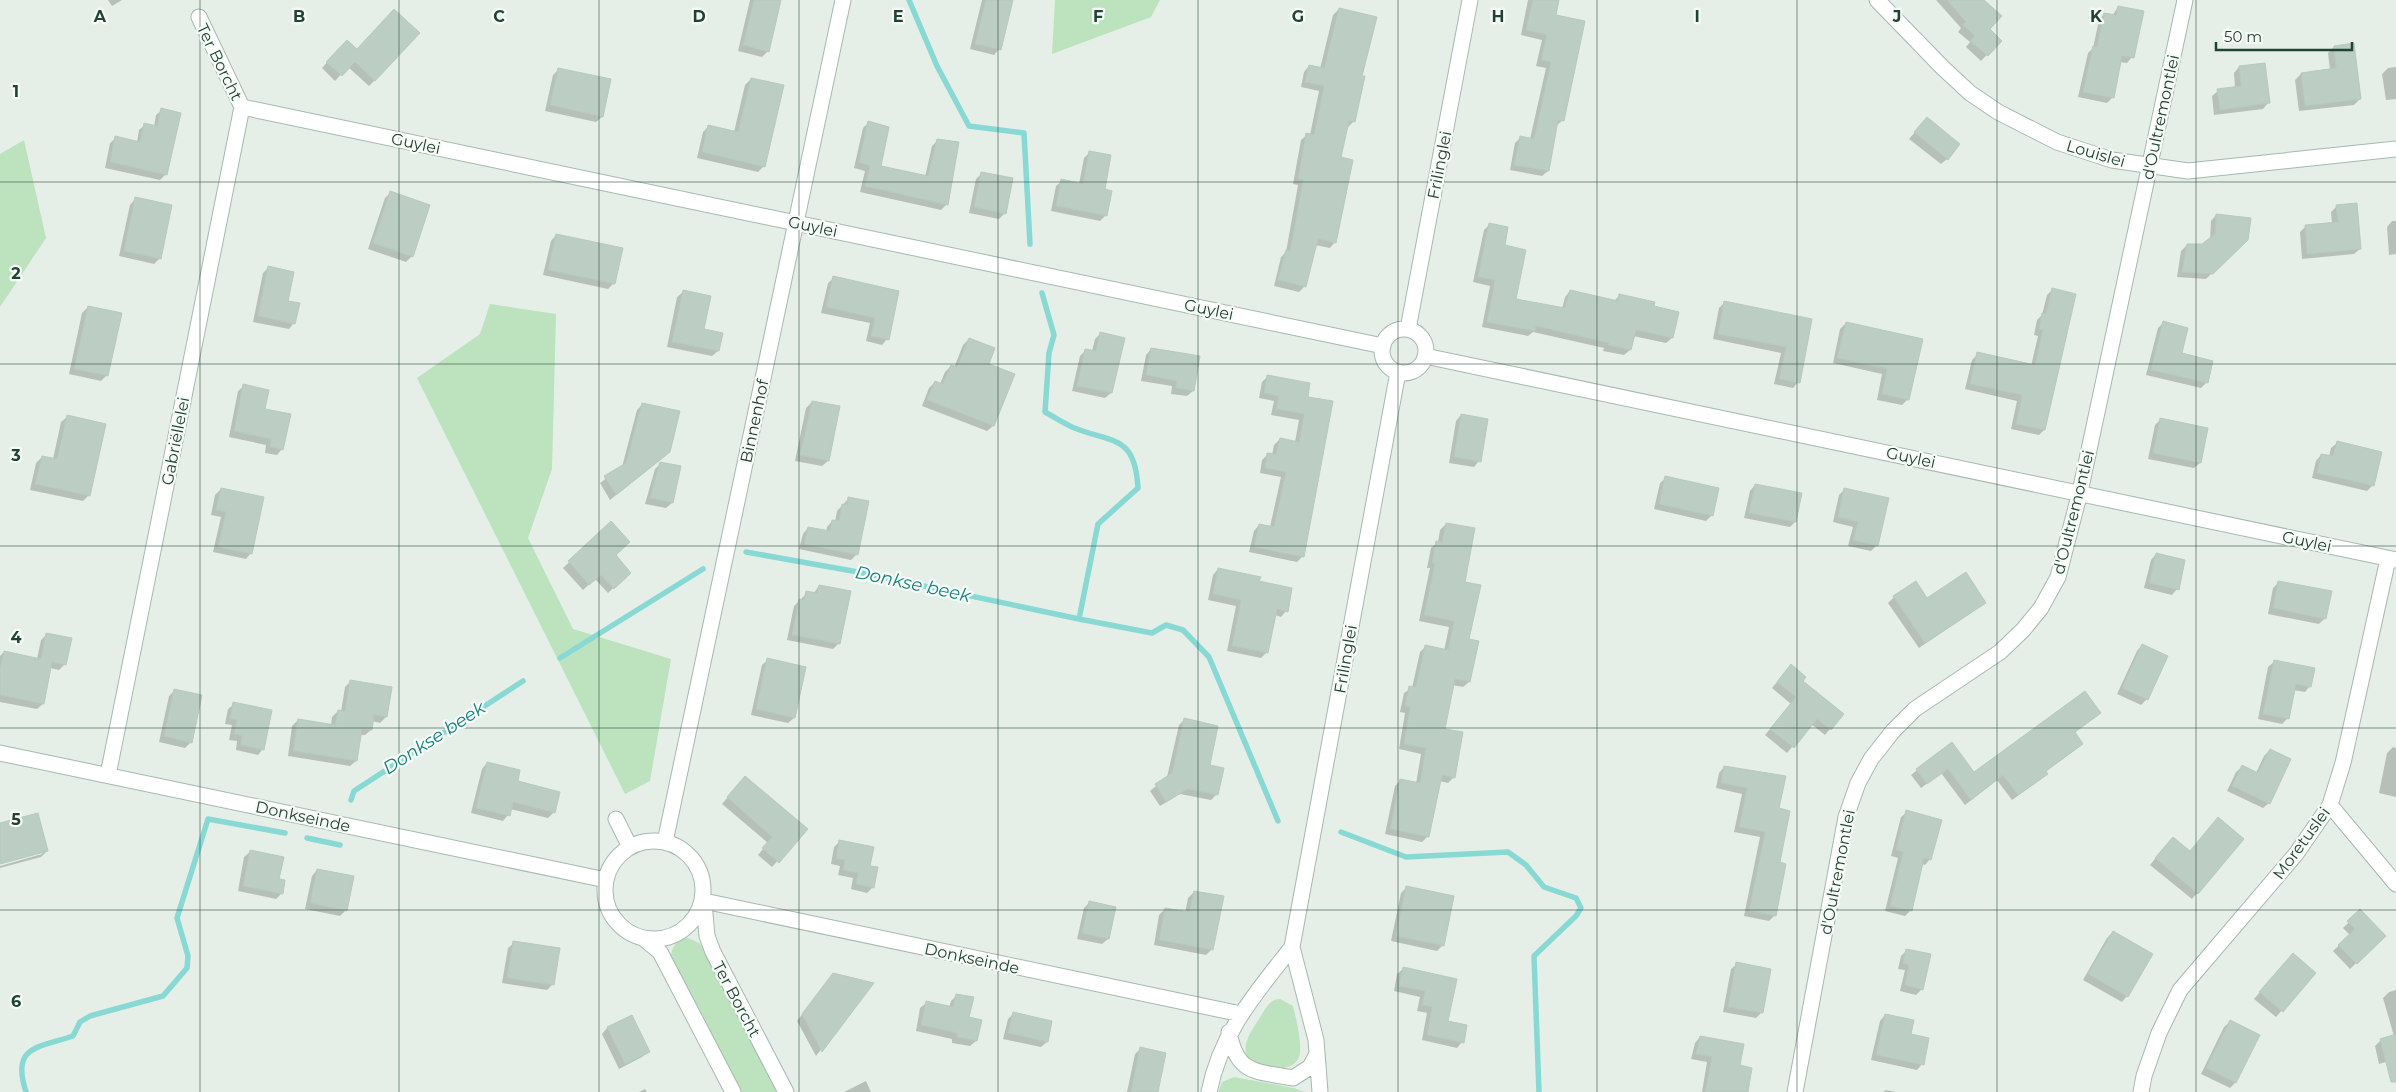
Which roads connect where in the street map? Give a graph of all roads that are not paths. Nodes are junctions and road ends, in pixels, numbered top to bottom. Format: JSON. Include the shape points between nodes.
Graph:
{"nodes":[{"id":1,"x":843,"y":0,"type":"edge"},
{"id":2,"x":1470,"y":0,"type":"edge"},
{"id":3,"x":1877,"y":0,"type":"edge"},
{"id":4,"x":2185,"y":0,"type":"edge"},
{"id":5,"x":198,"y":17,"type":"dead end"},
{"id":6,"x":242,"y":107,"type":"junction"},
{"id":7,"x":2396,"y":149,"type":"edge"},
{"id":8,"x":2149,"y":167,"type":"junction"},
{"id":9,"x":796,"y":222,"type":"junction"},
{"id":10,"x":1408,"y":329,"type":"junction"},
{"id":11,"x":1383,"y":346,"type":"junction"},
{"id":12,"x":1426,"y":356,"type":"junction"},
{"id":13,"x":1398,"y":372,"type":"junction"},
{"id":14,"x":2080,"y":492,"type":"junction"},
{"id":15,"x":2392,"y":559,"type":"edge"},
{"id":16,"x":0,"y":753,"type":"edge"},
{"id":17,"x":108,"y":775,"type":"junction"},
{"id":18,"x":2330,"y":805,"type":"junction"},
{"id":19,"x":616,"y":819,"type":"dead end"},
{"id":20,"x":665,"y":842,"type":"junction"},
{"id":21,"x":630,"y":847,"type":"junction"},
{"id":22,"x":606,"y":880,"type":"junction"},
{"id":23,"x":2396,"y":884,"type":"edge"},
{"id":24,"x":704,"y":901,"type":"junction"},
{"id":25,"x":642,"y":937,"type":"junction"},
{"id":26,"x":1292,"y":947,"type":"junction"},
{"id":27,"x":1241,"y":1014,"type":"junction"},
{"id":28,"x":1230,"y":1032,"type":"junction"},
{"id":29,"x":1317,"y":1054,"type":"junction"},
{"id":30,"x":733,"y":1092,"type":"edge"},
{"id":31,"x":786,"y":1092,"type":"edge"},
{"id":32,"x":1209,"y":1092,"type":"edge"},
{"id":33,"x":1320,"y":1092,"type":"edge"},
{"id":34,"x":1795,"y":1092,"type":"edge"},
{"id":35,"x":2141,"y":1092,"type":"edge"}],
"edges":[{"from":1,"to":9,"type":"street","name":"Binnenhof"},
{"from":2,"to":10,"type":"street","name":"Frilinglei"},
{"from":3,"to":8,"type":"street","name":"Louislei","via":[[1943,68],[1998,112],[2057,142],[2112,160]]},
{"from":4,"to":8,"type":"street","name":"d'Oultremontlei"},
{"from":5,"to":6,"type":"street","name":"Ter Borcht"},
{"from":6,"to":9,"type":"street","name":"Guylei"},
{"from":6,"to":17,"type":"street","name":"Gabriëllelei"},
{"from":7,"to":8,"type":"street","name":"Louislei","via":[[2188,171]]},
{"from":8,"to":14,"type":"street","name":"d'Oultremontlei"},
{"from":9,"to":11,"type":"street","name":"Guylei"},
{"from":9,"to":20,"type":"street","name":"Binnenhof"},
{"from":10,"to":11,"type":"street","via":[[1388,336]]},
{"from":10,"to":12,"type":"street","via":[[1420,335]]},
{"from":11,"to":13,"type":"street","via":[[1385,361]]},
{"from":12,"to":13,"type":"street","via":[[1413,371]]},
{"from":12,"to":14,"type":"street","name":"Guylei"},
{"from":13,"to":26,"type":"street","name":"Frilinglei"},
{"from":14,"to":15,"type":"street","name":"Guylei"},
{"from":14,"to":34,"type":"street","name":"d'Oultremontlei","via":[[2058,577],[2041,608],[2000,652],[1915,709],[1887,738],[1858,783],[1846,817]]},
{"from":15,"to":18,"type":"street","name":"Moretuslei","via":[[2344,763]]},
{"from":16,"to":17,"type":"street","name":"Donkseinde"},
{"from":17,"to":22,"type":"street","name":"Donkseinde"},
{"from":18,"to":23,"type":"street"},
{"from":18,"to":35,"type":"street","name":"Moretuslei","via":[[2296,854],[2180,990],[2159,1034]]},
{"from":19,"to":21,"type":"street"},
{"from":20,"to":21,"type":"street","via":[[652,841]]},
{"from":20,"to":24,"type":"street","via":[[684,852],[698,869]]},
{"from":21,"to":22,"type":"street","via":[[619,855]]},
{"from":22,"to":25,"type":"street","via":[[606,902],[612,915],[625,928]]},
{"from":24,"to":25,"type":"street","via":[[698,914],[680,931],[661,940]]},
{"from":24,"to":27,"type":"street","name":"Donkseinde"},
{"from":24,"to":31,"type":"street","name":"Ter Borcht","via":[[707,936],[713,952]]},
{"from":25,"to":30,"type":"street","via":[[660,952]]},
{"from":26,"to":27,"type":"street","name":"Frilinglei"},
{"from":26,"to":29,"type":"street","name":"Frilinglei"},
{"from":27,"to":28,"type":"street","name":"Frilinglei"},
{"from":28,"to":29,"type":"street","via":[[1238,1060],[1251,1070],[1293,1078],[1310,1067]]},
{"from":28,"to":32,"type":"street","name":"Frilinglei","via":[[1219,1054]]},
{"from":29,"to":33,"type":"street","name":"Frilinglei"}]}
